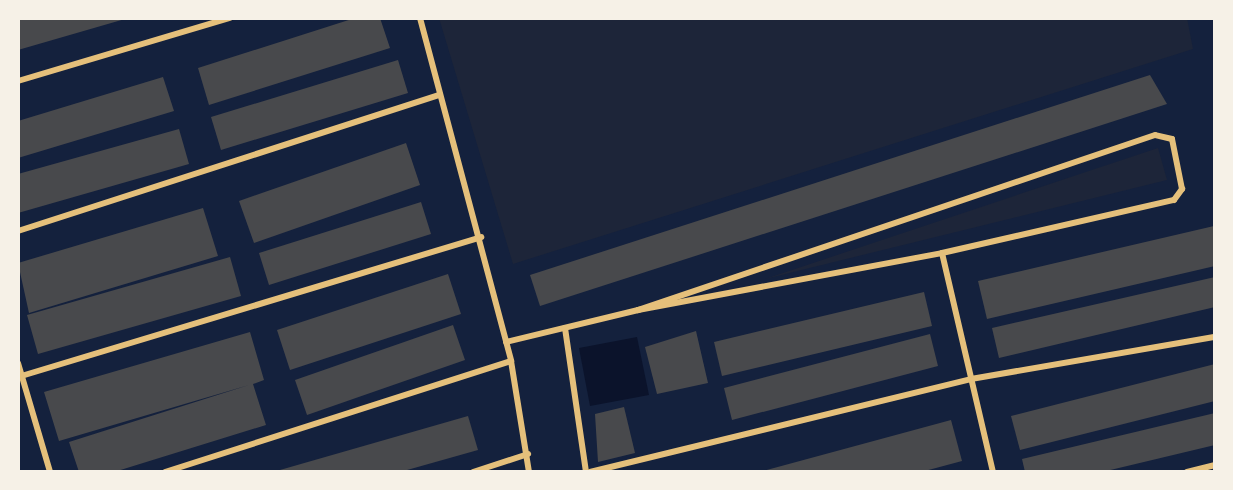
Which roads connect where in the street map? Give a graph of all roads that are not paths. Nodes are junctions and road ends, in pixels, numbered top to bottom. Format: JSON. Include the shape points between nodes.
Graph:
{"nodes":[{"id":1,"x":230,"y":18,"type":"edge"},
{"id":2,"x":420,"y":18,"type":"edge"},
{"id":3,"x":18,"y":81,"type":"edge"},
{"id":4,"x":439,"y":95,"type":"junction"},
{"id":5,"x":18,"y":231,"type":"edge"},
{"id":6,"x":481,"y":237,"type":"junction"},
{"id":7,"x":942,"y":253,"type":"junction"},
{"id":8,"x":638,"y":310,"type":"junction"},
{"id":9,"x":566,"y":328,"type":"junction"},
{"id":10,"x":1215,"y":337,"type":"edge"},
{"id":11,"x":507,"y":342,"type":"junction"},
{"id":12,"x":511,"y":361,"type":"junction"},
{"id":13,"x":18,"y":363,"type":"edge"},
{"id":14,"x":20,"y":376,"type":"edge"},
{"id":15,"x":971,"y":379,"type":"junction"},
{"id":16,"x":528,"y":454,"type":"junction"},
{"id":17,"x":1215,"y":465,"type":"edge"},
{"id":18,"x":50,"y":472,"type":"edge"},
{"id":19,"x":165,"y":472,"type":"edge"},
{"id":20,"x":473,"y":472,"type":"edge"},
{"id":21,"x":529,"y":472,"type":"edge"},
{"id":22,"x":588,"y":472,"type":"edge"},
{"id":23,"x":993,"y":472,"type":"edge"},
{"id":24,"x":1186,"y":472,"type":"edge"}],
"edges":[{"from":1,"to":3,"type":"street"},
{"from":2,"to":4,"type":"street"},
{"from":4,"to":5,"type":"street"},
{"from":4,"to":6,"type":"street"},
{"from":6,"to":11,"type":"street"},
{"from":6,"to":14,"type":"street"},
{"from":7,"to":8,"type":"street"},
{"from":7,"to":8,"type":"street","via":[[1174,200],[1182,189],[1172,139],[1155,135]]},
{"from":7,"to":15,"type":"street"},
{"from":8,"to":9,"type":"street"},
{"from":9,"to":11,"type":"street"},
{"from":9,"to":22,"type":"street"},
{"from":10,"to":15,"type":"street"},
{"from":11,"to":12,"type":"street"},
{"from":12,"to":16,"type":"street"},
{"from":12,"to":19,"type":"street"},
{"from":13,"to":14,"type":"street"},
{"from":14,"to":18,"type":"street"},
{"from":15,"to":22,"type":"street"},
{"from":15,"to":23,"type":"street"},
{"from":16,"to":20,"type":"street"},
{"from":16,"to":21,"type":"street"},
{"from":17,"to":24,"type":"street"}]}
